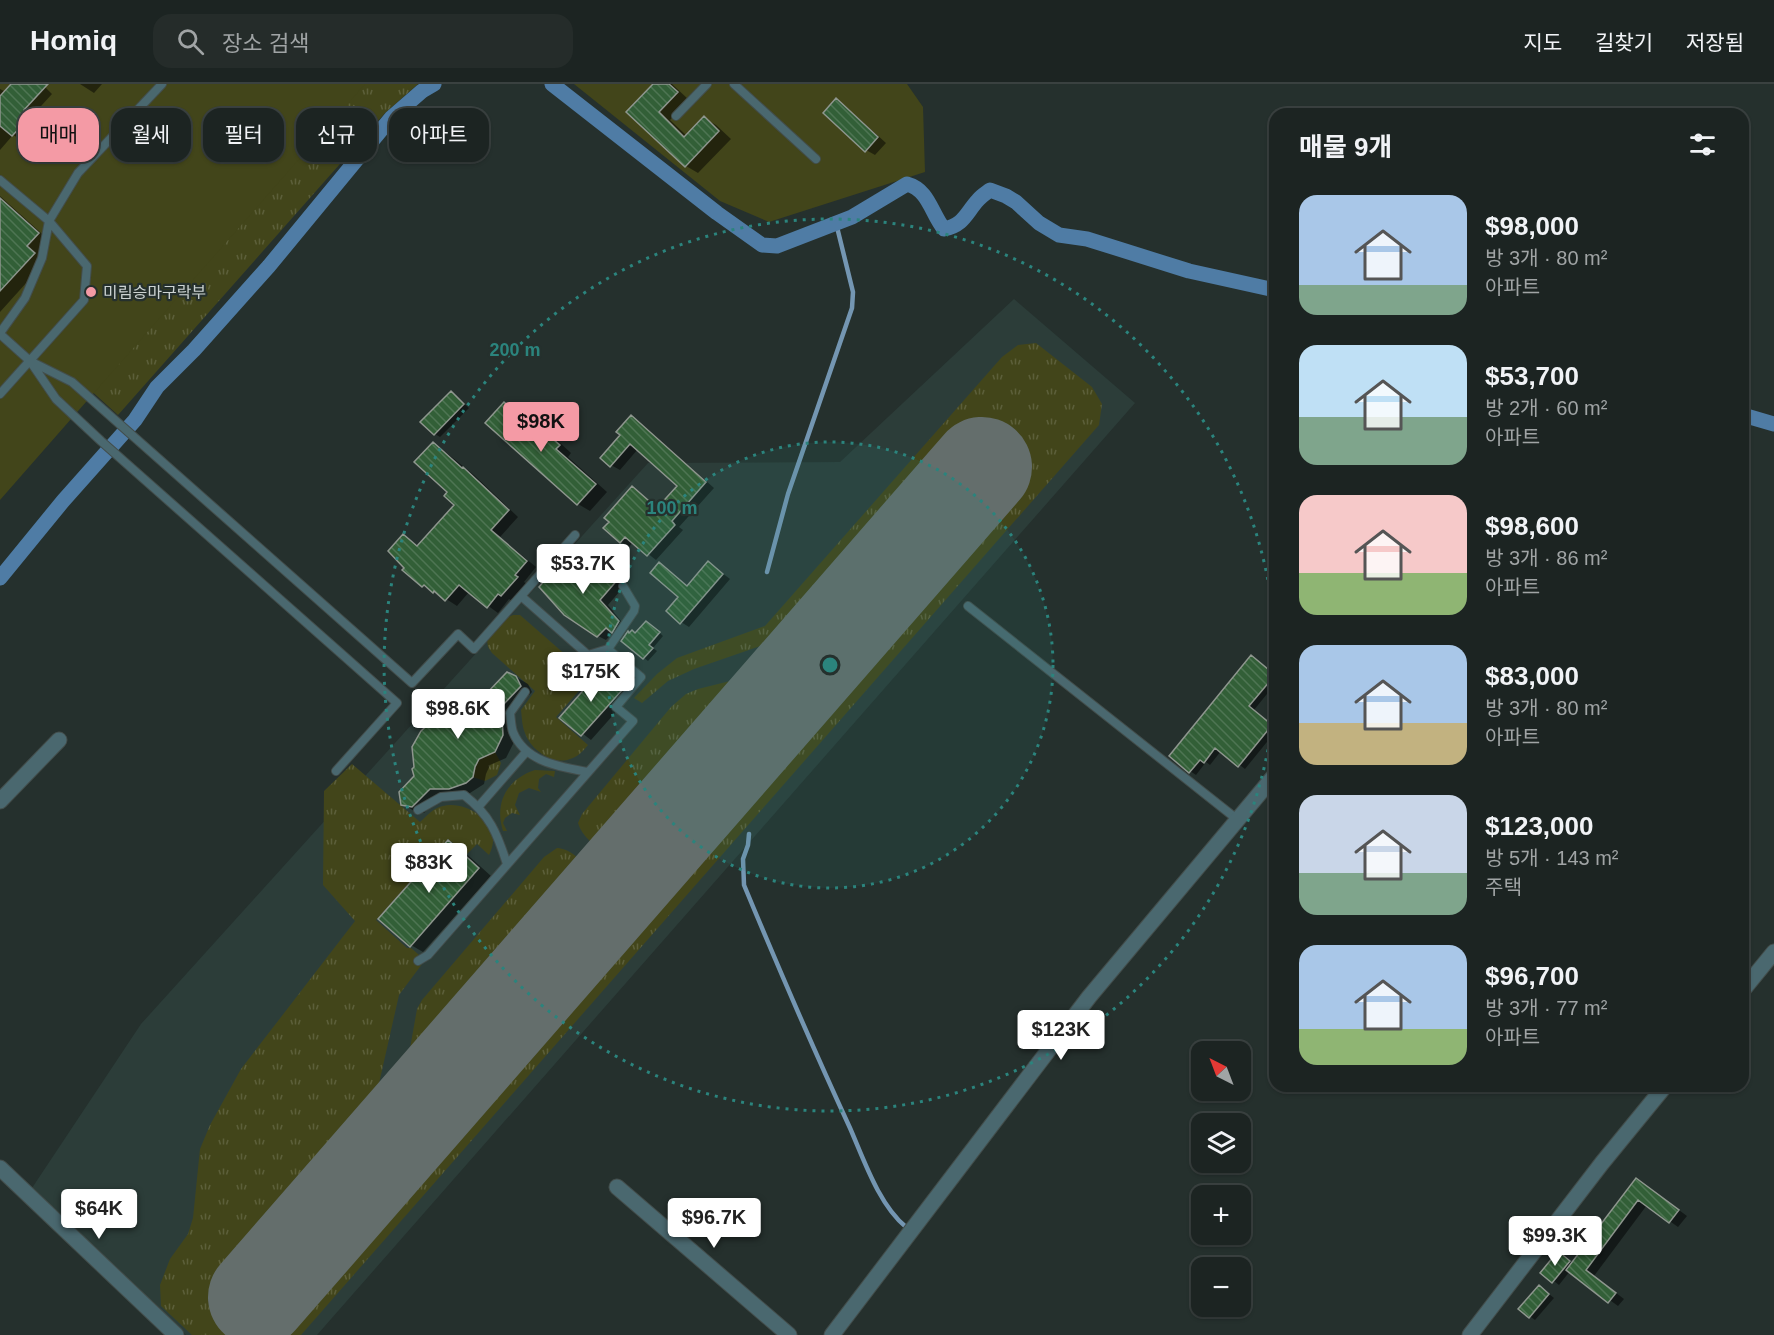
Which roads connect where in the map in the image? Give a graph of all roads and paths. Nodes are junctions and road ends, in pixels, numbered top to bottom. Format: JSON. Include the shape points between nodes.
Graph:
{"nodes":[{"id":1,"x":162,"y":84,"type":"edge"},
{"id":2,"x":707,"y":84,"type":"edge"},
{"id":3,"x":734,"y":84,"type":"edge"},
{"id":4,"x":676,"y":116,"type":"dead end"},
{"id":5,"x":816,"y":159,"type":"dead end"},
{"id":6,"x":0,"y":180,"type":"edge"},
{"id":7,"x":50,"y":221,"type":"junction"},
{"id":8,"x":0,"y":334,"type":"edge"},
{"id":9,"x":30,"y":361,"type":"junction"},
{"id":10,"x":0,"y":394,"type":"edge"},
{"id":11,"x":575,"y":535,"type":"dead end"},
{"id":12,"x":623,"y":586,"type":"dead end"},
{"id":13,"x":520,"y":596,"type":"junction"},
{"id":14,"x":968,"y":606,"type":"dead end"},
{"id":15,"x":608,"y":649,"type":"junction"},
{"id":16,"x":525,"y":692,"type":"dead end"},
{"id":17,"x":59,"y":740,"type":"dead end"},
{"id":18,"x":527,"y":751,"type":"junction"},
{"id":19,"x":336,"y":771,"type":"dead end"},
{"id":20,"x":588,"y":772,"type":"junction"},
{"id":21,"x":1269,"y":782,"type":"edge"},
{"id":22,"x":0,"y":801,"type":"edge"},
{"id":23,"x":479,"y":806,"type":"junction"},
{"id":24,"x":418,"y":810,"type":"dead end"},
{"id":25,"x":1238,"y":820,"type":"junction"},
{"id":26,"x":507,"y":864,"type":"junction"},
{"id":27,"x":1774,"y":952,"type":"edge"},
{"id":28,"x":418,"y":961,"type":"dead end"},
{"id":29,"x":1749,"y":983,"type":"edge"},
{"id":30,"x":1660,"y":1092,"type":"edge"},
{"id":31,"x":0,"y":1168,"type":"edge"},
{"id":32,"x":617,"y":1187,"type":"dead end"},
{"id":33,"x":176,"y":1335,"type":"edge"},
{"id":34,"x":789,"y":1335,"type":"edge"},
{"id":35,"x":832,"y":1335,"type":"edge"},
{"id":36,"x":1470,"y":1335,"type":"edge"}],
"edges":[{"from":1,"to":7,"type":"lane","via":[[78,173]]},
{"from":2,"to":4,"type":"lane"},
{"from":3,"to":5,"type":"lane"},
{"from":6,"to":7,"type":"lane"},
{"from":7,"to":8,"type":"lane","via":[[42,258],[25,298]]},
{"from":7,"to":9,"type":"lane","via":[[87,266],[84,300]]},
{"from":8,"to":9,"type":"lane"},
{"from":9,"to":10,"type":"lane"},
{"from":9,"to":13,"type":"lane","via":[[72,382],[412,683],[458,634],[474,649]]},
{"from":9,"to":19,"type":"lane","via":[[56,399],[118,457],[397,703]]},
{"from":11,"to":13,"type":"lane"},
{"from":12,"to":15,"type":"lane","via":[[634,611]]},
{"from":13,"to":15,"type":"lane","via":[[588,655]]},
{"from":14,"to":25,"type":"lane"},
{"from":15,"to":20,"type":"lane","via":[[641,677],[616,707],[633,722]]},
{"from":16,"to":18,"type":"lane","via":[[510,713],[513,732]]},
{"from":17,"to":22,"type":"street"},
{"from":18,"to":20,"type":"lane","via":[[557,766]]},
{"from":18,"to":23,"type":"lane"},
{"from":20,"to":26,"type":"lane"},
{"from":21,"to":25,"type":"street"},
{"from":23,"to":24,"type":"lane","via":[[464,795],[441,797]]},
{"from":23,"to":26,"type":"lane","via":[[492,823]]},
{"from":25,"to":35,"type":"street","via":[[1089,997]]},
{"from":26,"to":28,"type":"lane","via":[[428,955]]},
{"from":27,"to":29,"type":"street"},
{"from":30,"to":36,"type":"street"},
{"from":31,"to":33,"type":"street"},
{"from":32,"to":34,"type":"street"}]}
